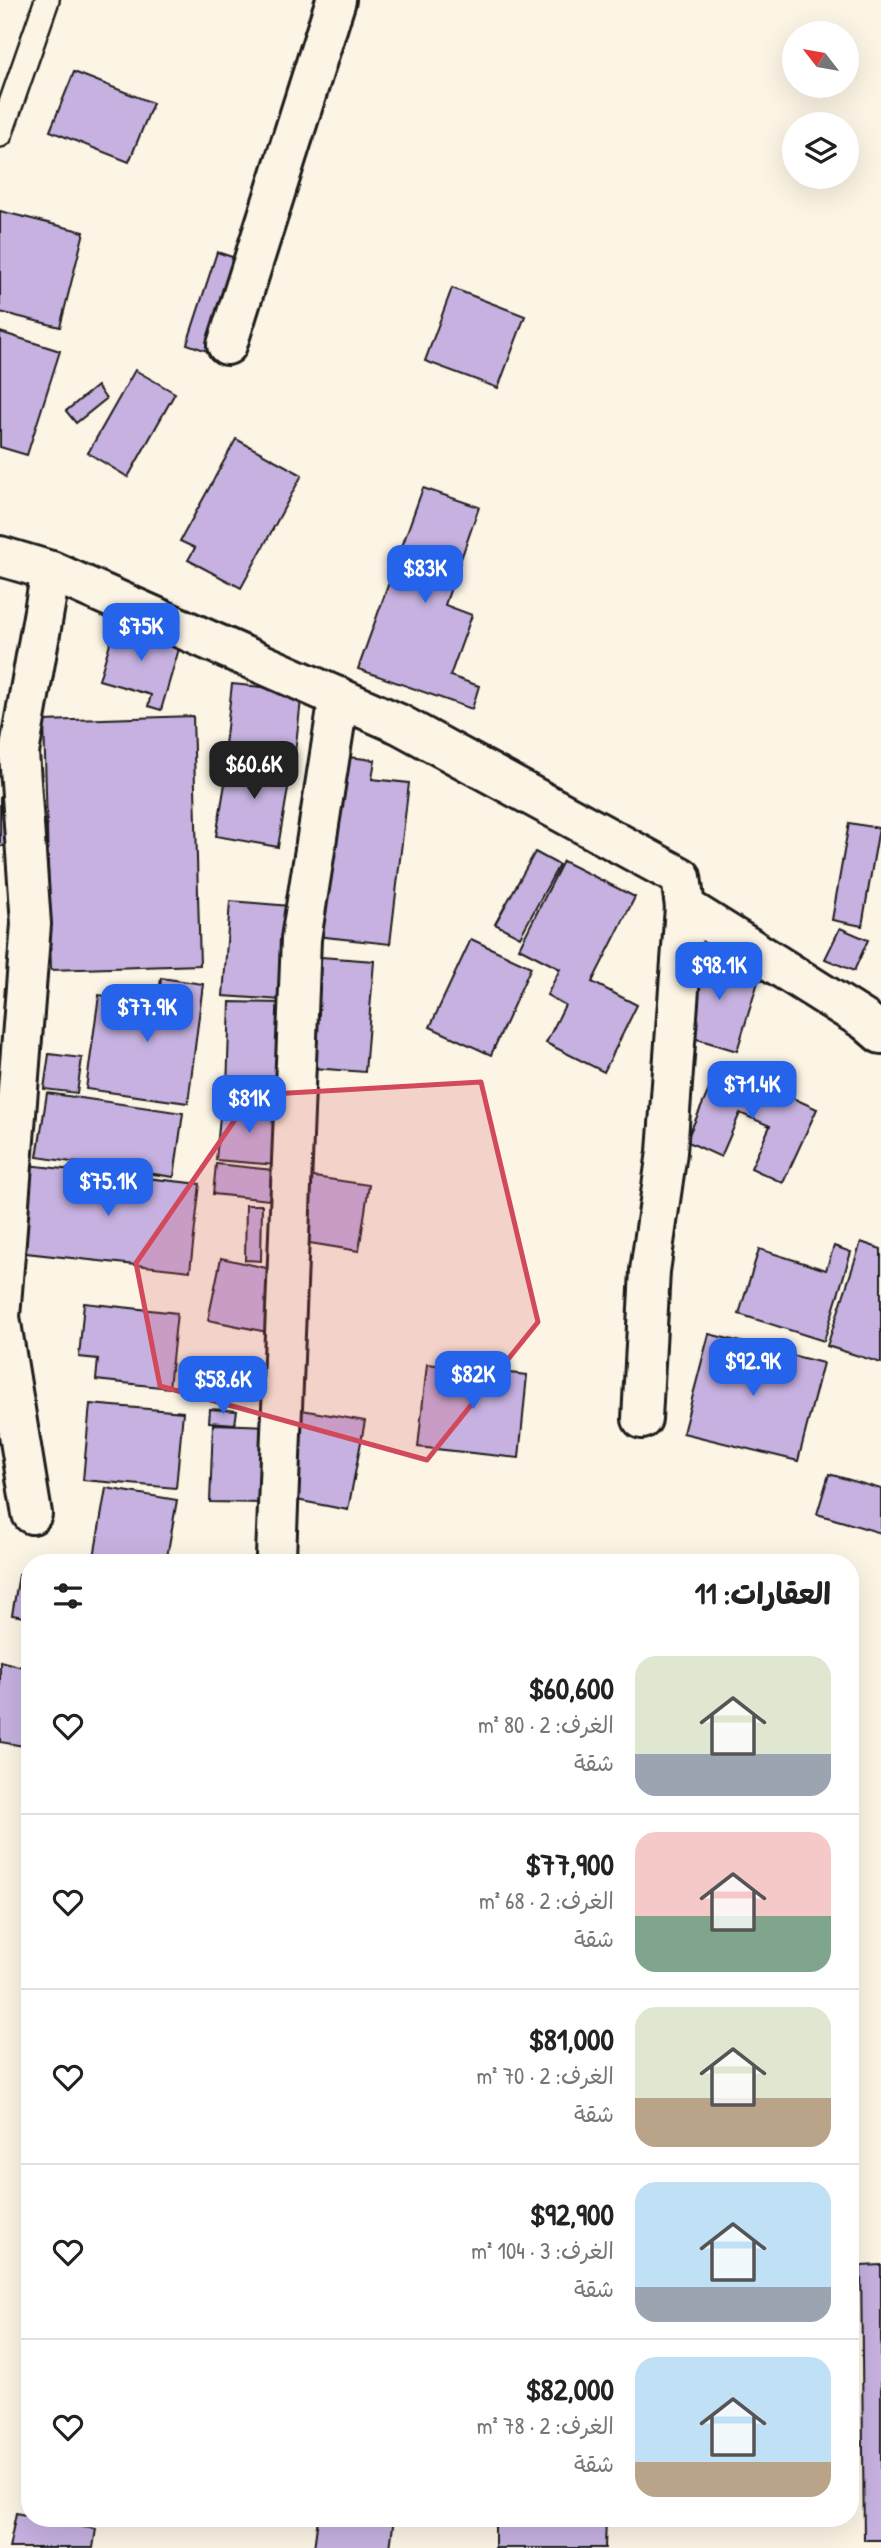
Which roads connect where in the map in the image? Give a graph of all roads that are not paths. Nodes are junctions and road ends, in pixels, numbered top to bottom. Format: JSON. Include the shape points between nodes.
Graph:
{"nodes":[{"id":1,"x":47,"y":0,"type":"edge"},
{"id":2,"x":336,"y":0,"type":"edge"},
{"id":3,"x":0,"y":135,"type":"edge"},
{"id":4,"x":227,"y":345,"type":"dead end"},
{"id":5,"x":0,"y":556,"type":"edge"},
{"id":6,"x":51,"y":570,"type":"junction"},
{"id":7,"x":339,"y":697,"type":"junction"},
{"id":8,"x":684,"y":907,"type":"junction"},
{"id":9,"x":881,"y":1034,"type":"edge"},
{"id":10,"x":642,"y":1419,"type":"dead end"},
{"id":11,"x":32,"y":1514,"type":"dead end"},
{"id":12,"x":276,"y":1554,"type":"edge"}],
"edges":[{"from":1,"to":3,"type":"lane"},
{"from":2,"to":4,"type":"street"},
{"from":5,"to":6,"type":"street"},
{"from":6,"to":7,"type":"street"},
{"from":6,"to":11,"type":"street","via":[[19,753],[31,924],[0,1317]]},
{"from":7,"to":8,"type":"street","via":[[398,724],[681,877]]},
{"from":7,"to":12,"type":"street","via":[[302,939]]},
{"from":8,"to":9,"type":"street"},
{"from":8,"to":10,"type":"street","via":[[667,1152],[650,1271]]}]}
